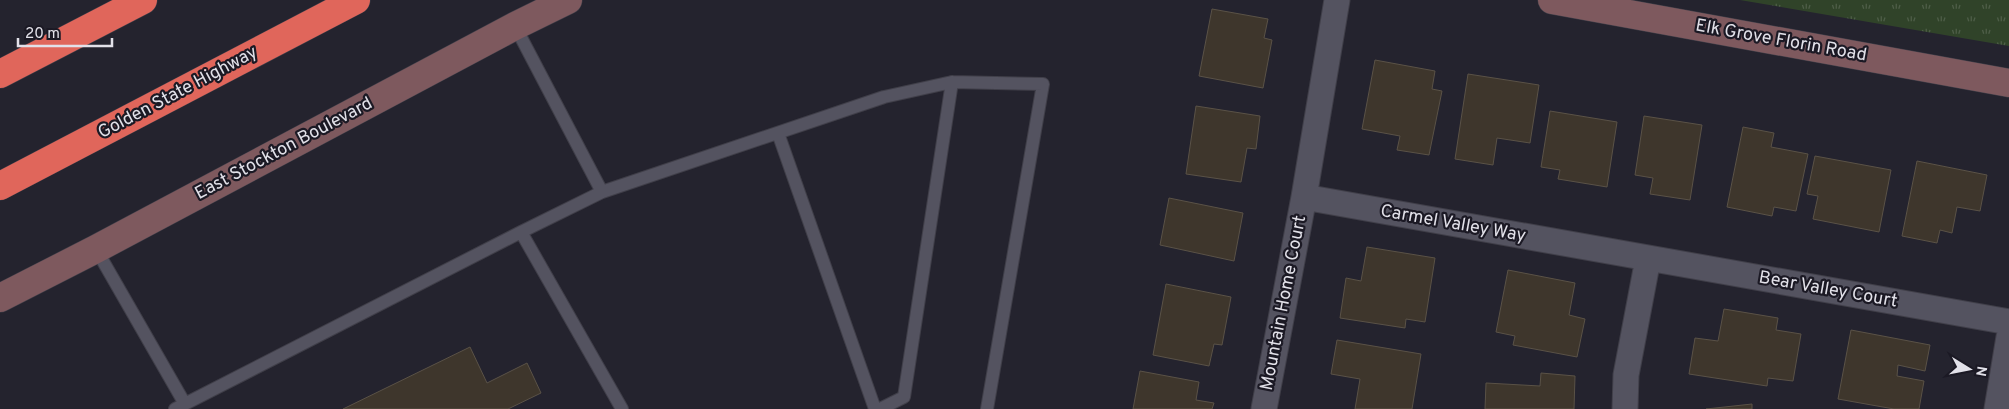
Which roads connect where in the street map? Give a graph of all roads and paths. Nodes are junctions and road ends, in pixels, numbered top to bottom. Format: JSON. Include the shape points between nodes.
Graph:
{"nodes":[{"id":1,"x":143,"y":0,"type":"edge"},
{"id":2,"x":356,"y":0,"type":"edge"},
{"id":3,"x":568,"y":0,"type":"edge"},
{"id":4,"x":1337,"y":0,"type":"edge"},
{"id":5,"x":1552,"y":0,"type":"edge"},
{"id":6,"x":515,"y":26,"type":"junction"},
{"id":7,"x":0,"y":74,"type":"edge"},
{"id":8,"x":952,"y":82,"type":"junction"},
{"id":9,"x":2009,"y":83,"type":"edge"},
{"id":10,"x":778,"y":133,"type":"junction"},
{"id":11,"x":0,"y":186,"type":"edge"},
{"id":12,"x":602,"y":192,"type":"junction"},
{"id":13,"x":1304,"y":197,"type":"junction"},
{"id":14,"x":522,"y":232,"type":"junction"},
{"id":15,"x":96,"y":249,"type":"junction"},
{"id":16,"x":1648,"y":259,"type":"junction"},
{"id":17,"x":0,"y":298,"type":"edge"},
{"id":18,"x":2009,"y":322,"type":"edge"},
{"id":19,"x":2009,"y":338,"type":"edge"},
{"id":20,"x":180,"y":406,"type":"edge"},
{"id":21,"x":622,"y":409,"type":"edge"},
{"id":22,"x":875,"y":409,"type":"edge"},
{"id":23,"x":880,"y":409,"type":"edge"},
{"id":24,"x":987,"y":409,"type":"edge"},
{"id":25,"x":1264,"y":409,"type":"edge"},
{"id":26,"x":1625,"y":409,"type":"edge"},
{"id":27,"x":1997,"y":409,"type":"edge"}],
"edges":[{"from":1,"to":7,"type":"highway"},
{"from":2,"to":11,"type":"highway","name":"Golden State Highway"},
{"from":3,"to":6,"type":"main road","name":"East Stockton Boulevard"},
{"from":4,"to":13,"type":"street"},
{"from":5,"to":9,"type":"main road","name":"Elk Grove Florin Road"},
{"from":6,"to":12,"type":"lane"},
{"from":6,"to":15,"type":"main road","name":"East Stockton Boulevard"},
{"from":8,"to":10,"type":"lane","via":[[884,97]]},
{"from":8,"to":23,"type":"lane","via":[[904,397]]},
{"from":8,"to":24,"type":"lane","via":[[1043,84]]},
{"from":10,"to":12,"type":"lane"},
{"from":10,"to":22,"type":"lane"},
{"from":12,"to":14,"type":"lane"},
{"from":13,"to":16,"type":"street","name":"Carmel Valley Way"},
{"from":13,"to":25,"type":"street","name":"Mountain Home Court"},
{"from":14,"to":20,"type":"lane"},
{"from":14,"to":21,"type":"lane"},
{"from":15,"to":17,"type":"main road","name":"East Stockton Boulevard"},
{"from":15,"to":20,"type":"lane"},
{"from":16,"to":18,"type":"street","name":"Bear Valley Court"},
{"from":16,"to":26,"type":"street","via":[[1626,375]]},
{"from":19,"to":27,"type":"street"}]}
